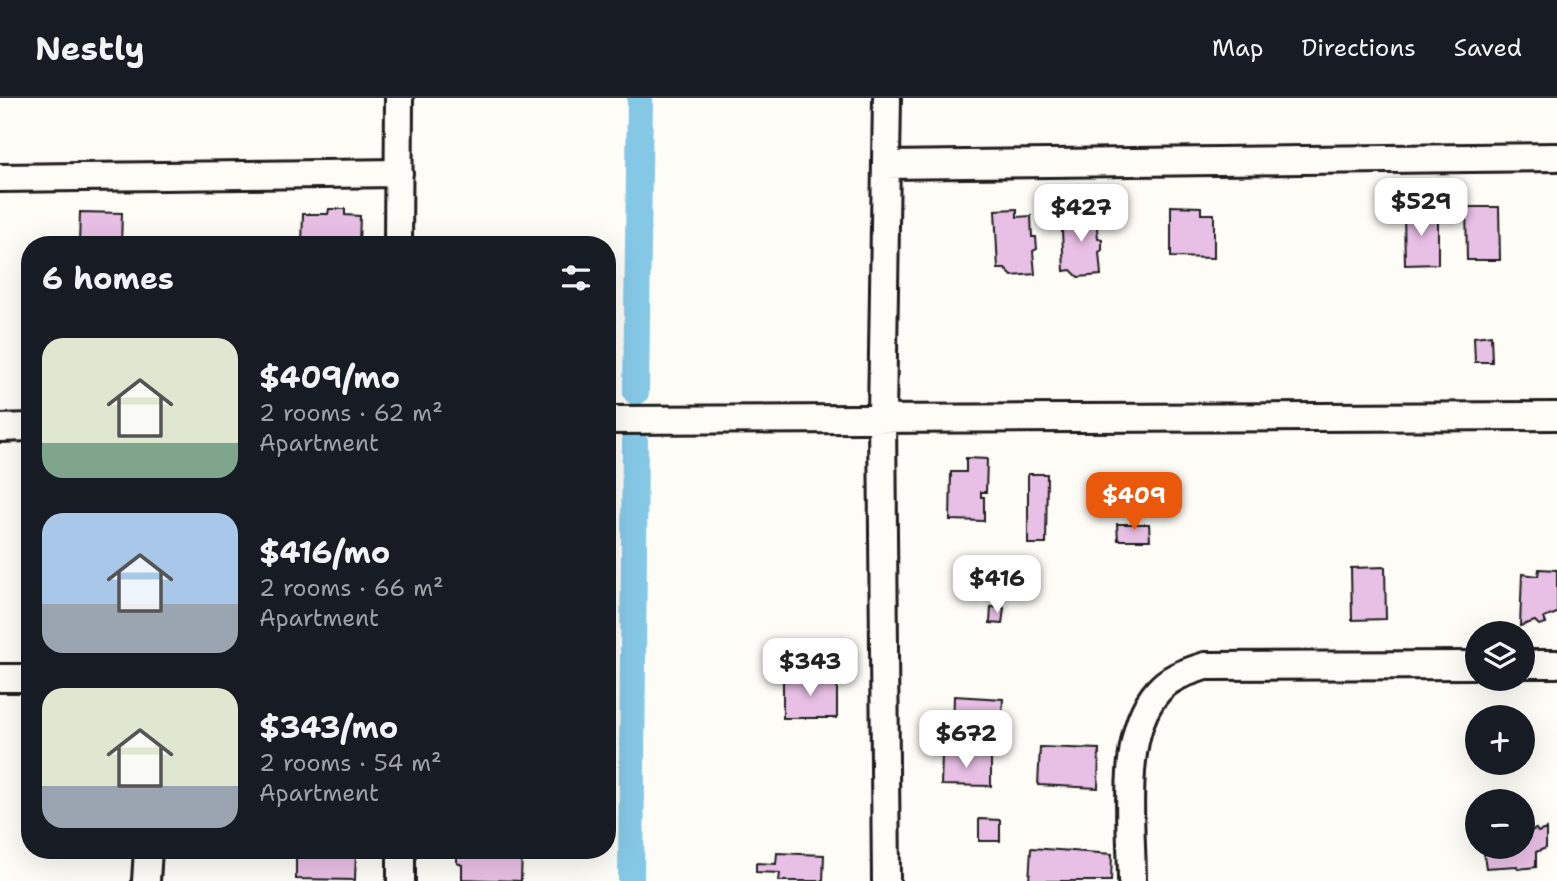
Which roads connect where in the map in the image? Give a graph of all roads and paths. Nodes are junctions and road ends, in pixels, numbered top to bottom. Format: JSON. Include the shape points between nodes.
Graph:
{"nodes":[{"id":1,"x":399,"y":98,"type":"edge"},
{"id":2,"x":887,"y":98,"type":"edge"},
{"id":3,"x":1557,"y":157,"type":"edge"},
{"id":4,"x":886,"y":165,"type":"junction"},
{"id":5,"x":399,"y":173,"type":"junction"},
{"id":6,"x":0,"y":177,"type":"edge"},
{"id":7,"x":398,"y":236,"type":"edge"},
{"id":8,"x":1557,"y":416,"type":"edge"},
{"id":9,"x":882,"y":418,"type":"junction"},
{"id":10,"x":616,"y":420,"type":"edge"},
{"id":11,"x":21,"y":427,"type":"edge"},
{"id":12,"x":0,"y":428,"type":"edge"},
{"id":13,"x":1535,"y":664,"type":"edge"},
{"id":14,"x":1557,"y":664,"type":"edge"},
{"id":15,"x":1465,"y":665,"type":"edge"},
{"id":16,"x":0,"y":678,"type":"edge"},
{"id":17,"x":21,"y":678,"type":"edge"},
{"id":18,"x":147,"y":859,"type":"edge"},
{"id":19,"x":401,"y":859,"type":"edge"},
{"id":20,"x":146,"y":881,"type":"edge"},
{"id":21,"x":401,"y":881,"type":"edge"},
{"id":22,"x":886,"y":881,"type":"edge"},
{"id":23,"x":1132,"y":881,"type":"edge"}],
"edges":[{"from":1,"to":5,"type":"street"},
{"from":2,"to":4,"type":"street"},
{"from":3,"to":4,"type":"street"},
{"from":4,"to":9,"type":"street"},
{"from":5,"to":6,"type":"street"},
{"from":5,"to":7,"type":"street"},
{"from":8,"to":9,"type":"street"},
{"from":9,"to":10,"type":"street"},
{"from":9,"to":22,"type":"street"},
{"from":11,"to":12,"type":"street"},
{"from":13,"to":14,"type":"street"},
{"from":15,"to":23,"type":"street","via":[[1206,666],[1177,675],[1158,691],[1141,717],[1132,767]]},
{"from":16,"to":17,"type":"street"},
{"from":18,"to":20,"type":"street"},
{"from":19,"to":21,"type":"street"}]}
